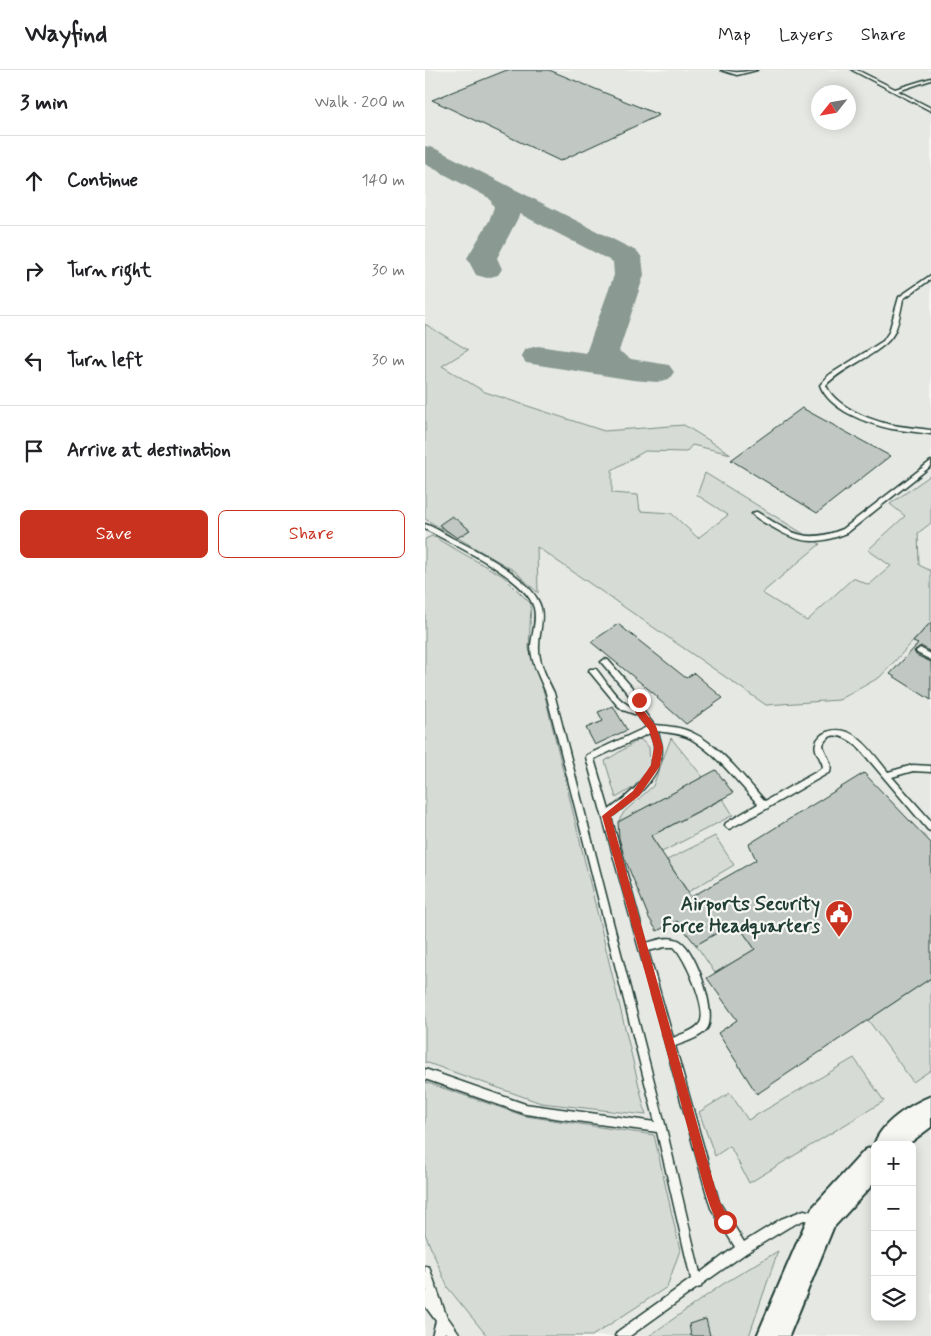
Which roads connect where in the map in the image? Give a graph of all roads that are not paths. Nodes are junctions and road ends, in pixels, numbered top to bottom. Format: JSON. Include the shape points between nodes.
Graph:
{"nodes":[{"id":1,"x":724,"y":70,"type":"edge"},
{"id":2,"x":755,"y":70,"type":"edge"},
{"id":3,"x":854,"y":70,"type":"edge"},
{"id":4,"x":931,"y":79,"type":"edge"},
{"id":5,"x":894,"y":91,"type":"junction"},
{"id":6,"x":931,"y":110,"type":"edge"},
{"id":7,"x":931,"y":277,"type":"edge"},
{"id":8,"x":931,"y":432,"type":"edge"},
{"id":9,"x":931,"y":463,"type":"edge"},
{"id":10,"x":755,"y":514,"type":"dead end"},
{"id":11,"x":425,"y":526,"type":"edge"},
{"id":12,"x":921,"y":651,"type":"dead end"},
{"id":13,"x":931,"y":657,"type":"edge"},
{"id":14,"x":605,"y":662,"type":"dead end"},
{"id":15,"x":593,"y":672,"type":"dead end"},
{"id":16,"x":639,"y":712,"type":"junction"},
{"id":17,"x":653,"y":728,"type":"junction"},
{"id":18,"x":931,"y":769,"type":"edge"},
{"id":19,"x":887,"y":775,"type":"junction"},
{"id":20,"x":765,"y":806,"type":"junction"},
{"id":21,"x":606,"y":816,"type":"junction"},
{"id":22,"x":729,"y":825,"type":"dead end"},
{"id":23,"x":931,"y":827,"type":"edge"},
{"id":24,"x":643,"y":948,"type":"junction"},
{"id":25,"x":670,"y":1044,"type":"junction"},
{"id":26,"x":425,"y":1074,"type":"edge"},
{"id":27,"x":931,"y":1110,"type":"edge"},
{"id":28,"x":661,"y":1128,"type":"junction"},
{"id":29,"x":892,"y":1141,"type":"edge"},
{"id":30,"x":871,"y":1164,"type":"edge"},
{"id":31,"x":822,"y":1218,"type":"junction"},
{"id":32,"x":742,"y":1249,"type":"junction"},
{"id":33,"x":425,"y":1271,"type":"edge"},
{"id":34,"x":697,"y":1283,"type":"junction"},
{"id":35,"x":425,"y":1297,"type":"edge"},
{"id":36,"x":442,"y":1320,"type":"junction"},
{"id":37,"x":439,"y":1336,"type":"edge"},
{"id":38,"x":455,"y":1336,"type":"edge"},
{"id":39,"x":621,"y":1336,"type":"edge"},
{"id":40,"x":773,"y":1336,"type":"edge"}],
"edges":[{"from":1,"to":2,"type":"lane","via":[[737,74]]},
{"from":3,"to":5,"type":"lane"},
{"from":4,"to":5,"type":"lane"},
{"from":5,"to":6,"type":"lane"},
{"from":7,"to":8,"type":"lane","via":[[901,298],[885,342],[831,376],[823,385],[829,397],[863,417],[884,425]]},
{"from":9,"to":10,"type":"lane","via":[[845,531],[830,538],[818,541],[801,539]]},
{"from":11,"to":28,"type":"lane","via":[[505,571],[526,589],[536,604],[539,618],[535,650],[550,693]]},
{"from":12,"to":13,"type":"lane"},
{"from":14,"to":16,"type":"lane","via":[[639,700]]},
{"from":15,"to":16,"type":"lane","via":[[625,708]]},
{"from":16,"to":17,"type":"lane"},
{"from":17,"to":20,"type":"lane","via":[[693,736],[713,750]]},
{"from":17,"to":21,"type":"lane","via":[[658,747],[655,766],[636,794]]},
{"from":17,"to":21,"type":"lane","via":[[590,757]]},
{"from":18,"to":19,"type":"lane","via":[[913,768]]},
{"from":19,"to":20,"type":"lane","via":[[855,740],[847,734],[834,732],[819,743],[819,750],[827,759],[827,770]]},
{"from":19,"to":23,"type":"lane"},
{"from":20,"to":22,"type":"lane"},
{"from":21,"to":24,"type":"lane"},
{"from":24,"to":25,"type":"lane"},
{"from":24,"to":25,"type":"lane","via":[[671,943],[681,946],[702,995],[707,1019],[704,1025]]},
{"from":25,"to":32,"type":"lane","via":[[715,1204]]},
{"from":26,"to":28,"type":"lane","via":[[525,1109]]},
{"from":27,"to":29,"type":"street"},
{"from":28,"to":34,"type":"lane"},
{"from":30,"to":31,"type":"street"},
{"from":31,"to":32,"type":"lane","via":[[804,1215]]},
{"from":31,"to":40,"type":"street"},
{"from":32,"to":34,"type":"lane"},
{"from":33,"to":36,"type":"lane"},
{"from":34,"to":39,"type":"lane"},
{"from":35,"to":36,"type":"lane"},
{"from":36,"to":37,"type":"lane"},
{"from":36,"to":38,"type":"lane"}]}
